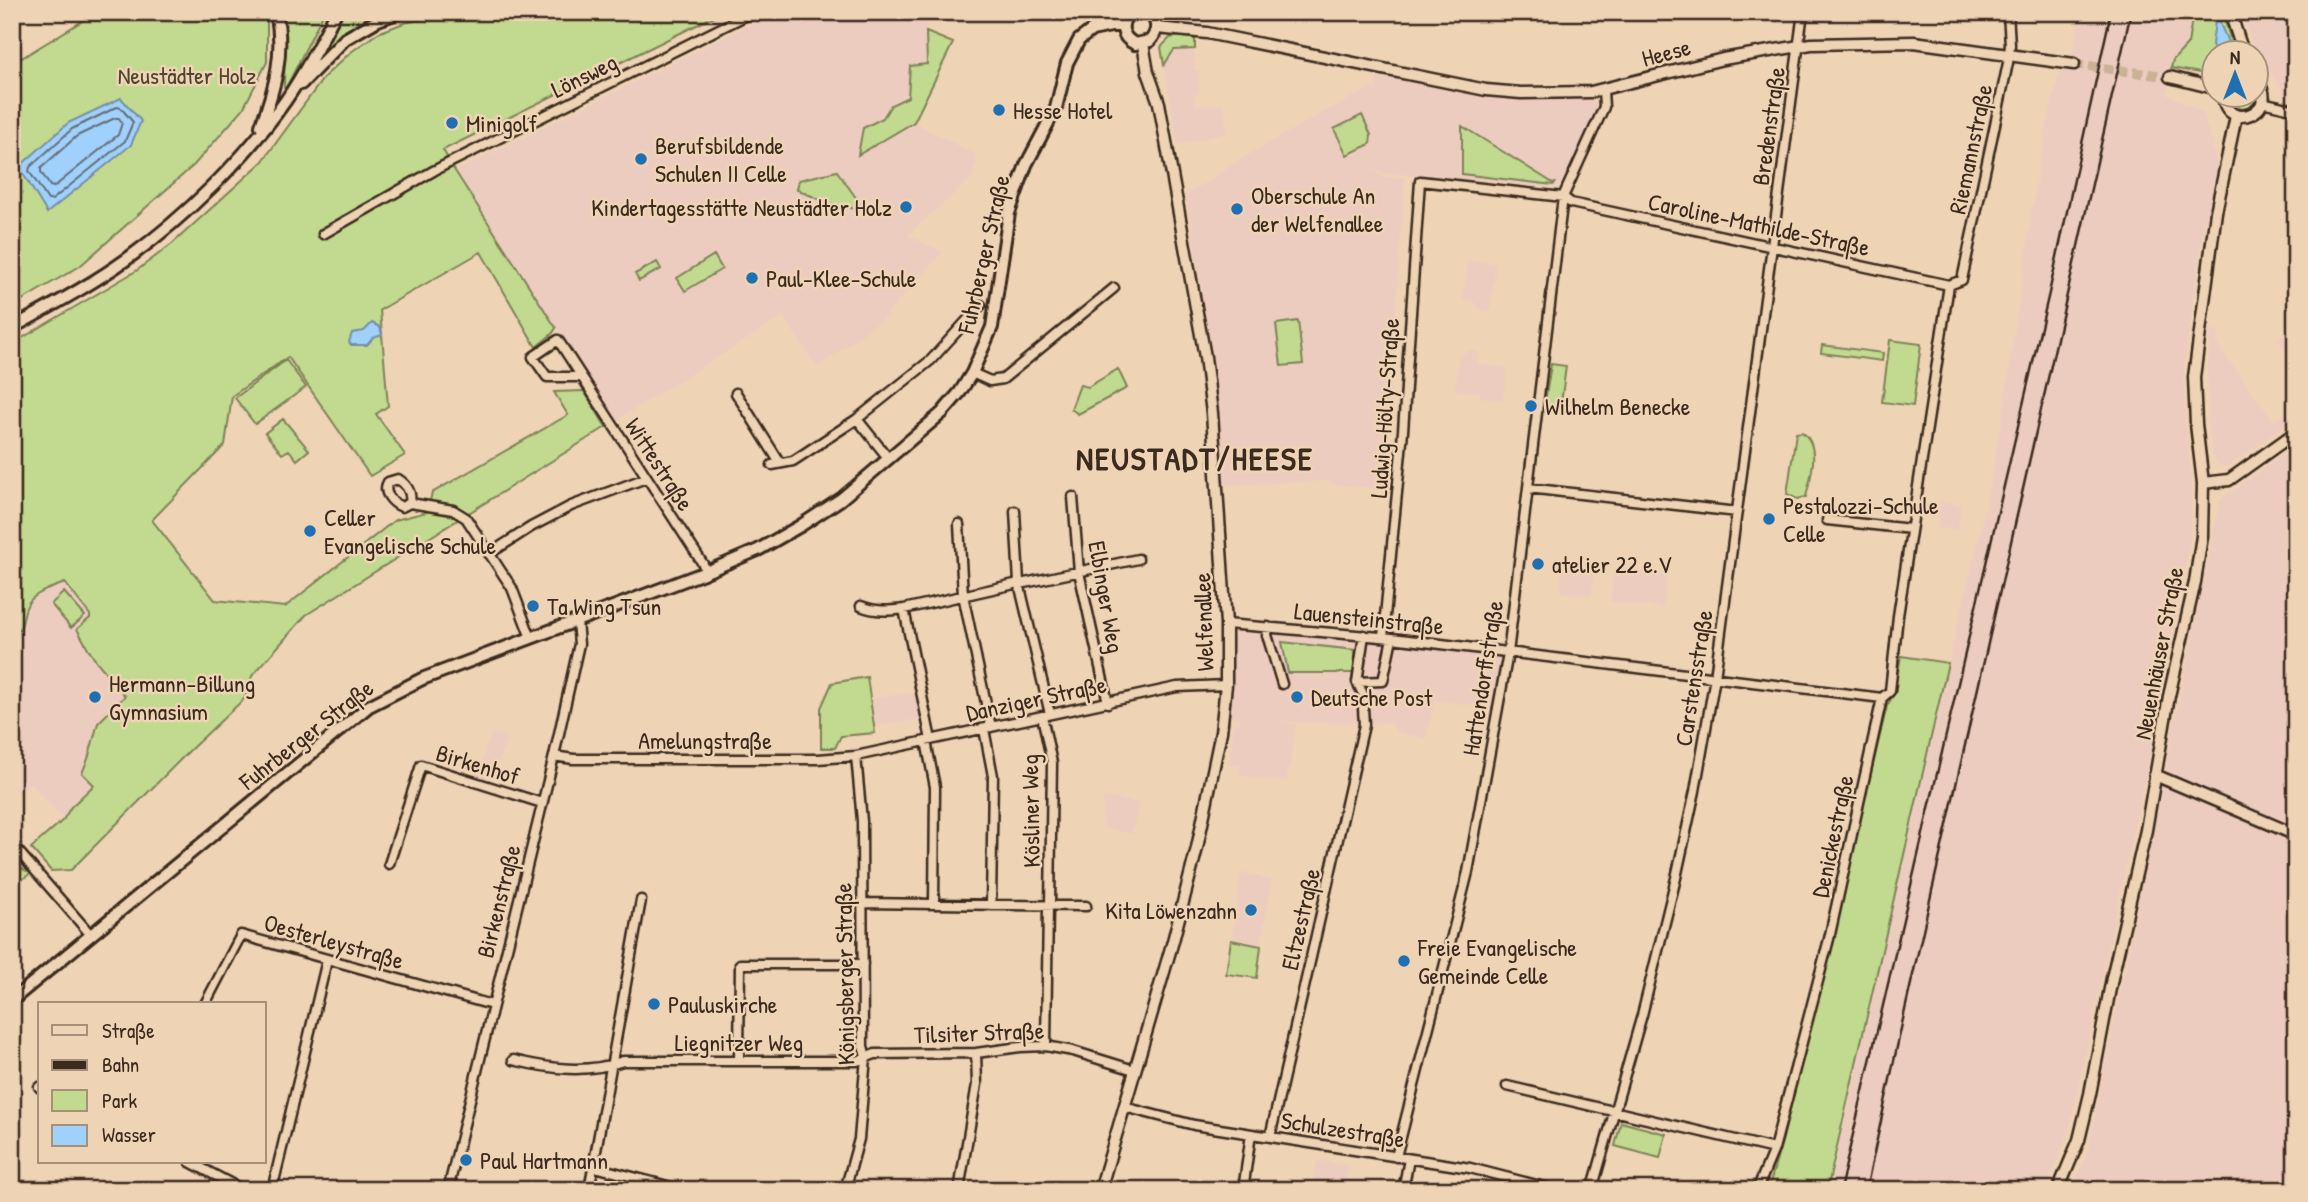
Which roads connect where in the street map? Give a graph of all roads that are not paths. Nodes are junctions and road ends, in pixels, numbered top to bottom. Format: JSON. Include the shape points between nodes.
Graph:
{"nodes":[{"id":1,"x":276,"y":12,"type":"edge"},
{"id":2,"x":336,"y":12,"type":"edge"},
{"id":3,"x":400,"y":12,"type":"edge"},
{"id":4,"x":753,"y":12,"type":"edge"},
{"id":5,"x":1131,"y":12,"type":"edge"},
{"id":6,"x":1148,"y":12,"type":"edge"},
{"id":7,"x":1803,"y":12,"type":"edge"},
{"id":8,"x":2008,"y":12,"type":"edge"},
{"id":9,"x":2230,"y":12,"type":"edge"},
{"id":10,"x":1122,"y":26,"type":"junction"},
{"id":11,"x":1157,"y":28,"type":"junction"},
{"id":12,"x":2238,"y":38,"type":"edge"},
{"id":13,"x":1143,"y":44,"type":"junction"},
{"id":14,"x":1798,"y":46,"type":"junction"},
{"id":15,"x":2009,"y":55,"type":"junction"},
{"id":16,"x":2074,"y":64,"type":"tunnel mouth"},
{"id":17,"x":2170,"y":77,"type":"tunnel mouth"},
{"id":18,"x":2200,"y":85,"type":"edge"},
{"id":19,"x":1604,"y":90,"type":"junction"},
{"id":20,"x":285,"y":101,"type":"junction"},
{"id":21,"x":2270,"y":104,"type":"edge"},
{"id":22,"x":2227,"y":108,"type":"edge"},
{"id":23,"x":2258,"y":108,"type":"edge"},
{"id":24,"x":2296,"y":110,"type":"edge"},
{"id":25,"x":2236,"y":116,"type":"junction"},
{"id":26,"x":258,"y":135,"type":"junction"},
{"id":27,"x":1563,"y":197,"type":"junction"},
{"id":28,"x":323,"y":234,"type":"dead end"},
{"id":29,"x":1771,"y":245,"type":"junction"},
{"id":30,"x":1949,"y":285,"type":"junction"},
{"id":31,"x":1114,"y":288,"type":"dead end"},
{"id":32,"x":981,"y":305,"type":"dead end"},
{"id":33,"x":12,"y":328,"type":"edge"},
{"id":34,"x":972,"y":373,"type":"junction"},
{"id":35,"x":581,"y":377,"type":"junction"},
{"id":36,"x":736,"y":393,"type":"dead end"},
{"id":37,"x":857,"y":419,"type":"junction"},
{"id":38,"x":2296,"y":432,"type":"edge"},
{"id":39,"x":889,"y":458,"type":"junction"},
{"id":40,"x":646,"y":478,"type":"junction"},
{"id":41,"x":2203,"y":483,"type":"junction"},
{"id":42,"x":1528,"y":488,"type":"junction"},
{"id":43,"x":1073,"y":497,"type":"dead end"},
{"id":44,"x":410,"y":503,"type":"dead end"},
{"id":45,"x":1015,"y":511,"type":"dead end"},
{"id":46,"x":1737,"y":512,"type":"junction"},
{"id":47,"x":1826,"y":520,"type":"dead end"},
{"id":48,"x":959,"y":524,"type":"dead end"},
{"id":49,"x":1911,"y":529,"type":"junction"},
{"id":50,"x":489,"y":554,"type":"junction"},
{"id":51,"x":1138,"y":559,"type":"dead end"},
{"id":52,"x":706,"y":572,"type":"junction"},
{"id":53,"x":1079,"y":572,"type":"junction"},
{"id":54,"x":1020,"y":584,"type":"junction"},
{"id":55,"x":963,"y":595,"type":"junction"},
{"id":56,"x":861,"y":606,"type":"dead end"},
{"id":57,"x":904,"y":609,"type":"junction"},
{"id":58,"x":577,"y":621,"type":"junction"},
{"id":59,"x":1226,"y":624,"type":"junction"},
{"id":60,"x":1268,"y":627,"type":"junction"},
{"id":61,"x":1364,"y":635,"type":"junction"},
{"id":62,"x":531,"y":638,"type":"junction"},
{"id":63,"x":1388,"y":638,"type":"junction"},
{"id":64,"x":1508,"y":653,"type":"junction"},
{"id":65,"x":1715,"y":677,"type":"junction"},
{"id":66,"x":1357,"y":682,"type":"junction"},
{"id":67,"x":1282,"y":684,"type":"dead end"},
{"id":68,"x":1226,"y":685,"type":"junction"},
{"id":69,"x":1362,"y":692,"type":"dead end"},
{"id":70,"x":1882,"y":698,"type":"junction"},
{"id":71,"x":1108,"y":703,"type":"junction"},
{"id":72,"x":1363,"y":708,"type":"dead end"},
{"id":73,"x":1046,"y":715,"type":"junction"},
{"id":74,"x":987,"y":728,"type":"junction"},
{"id":75,"x":929,"y":741,"type":"junction"},
{"id":76,"x":554,"y":756,"type":"junction"},
{"id":77,"x":856,"y":757,"type":"junction"},
{"id":78,"x":2155,"y":775,"type":"junction"},
{"id":79,"x":542,"y":803,"type":"junction"},
{"id":80,"x":2296,"y":835,"type":"edge"},
{"id":81,"x":12,"y":844,"type":"edge"},
{"id":82,"x":388,"y":864,"type":"dead end"},
{"id":83,"x":641,"y":901,"type":"dead end"},
{"id":84,"x":863,"y":903,"type":"junction"},
{"id":85,"x":934,"y":903,"type":"junction"},
{"id":86,"x":991,"y":905,"type":"junction"},
{"id":87,"x":1049,"y":906,"type":"junction"},
{"id":88,"x":1086,"y":906,"type":"dead end"},
{"id":89,"x":91,"y":935,"type":"junction"},
{"id":90,"x":327,"y":960,"type":"junction"},
{"id":91,"x":863,"y":964,"type":"junction"},
{"id":92,"x":12,"y":1000,"type":"edge"},
{"id":93,"x":206,"y":1002,"type":"edge"},
{"id":94,"x":492,"y":1005,"type":"junction"},
{"id":95,"x":1046,"y":1046,"type":"junction"},
{"id":96,"x":976,"y":1053,"type":"junction"},
{"id":97,"x":866,"y":1057,"type":"junction"},
{"id":98,"x":513,"y":1060,"type":"dead end"},
{"id":99,"x":739,"y":1061,"type":"junction"},
{"id":100,"x":613,"y":1065,"type":"junction"},
{"id":101,"x":1134,"y":1070,"type":"junction"},
{"id":102,"x":1507,"y":1086,"type":"dead end"},
{"id":103,"x":1124,"y":1107,"type":"junction"},
{"id":104,"x":1616,"y":1110,"type":"junction"},
{"id":105,"x":1251,"y":1134,"type":"junction"},
{"id":106,"x":1270,"y":1137,"type":"junction"},
{"id":107,"x":1774,"y":1149,"type":"junction"},
{"id":108,"x":1396,"y":1157,"type":"junction"},
{"id":109,"x":1409,"y":1159,"type":"junction"},
{"id":110,"x":194,"y":1164,"type":"edge"},
{"id":111,"x":595,"y":1167,"type":"junction"},
{"id":112,"x":243,"y":1190,"type":"edge"},
{"id":113,"x":272,"y":1190,"type":"edge"},
{"id":114,"x":448,"y":1190,"type":"edge"},
{"id":115,"x":589,"y":1190,"type":"edge"},
{"id":116,"x":684,"y":1190,"type":"edge"},
{"id":117,"x":845,"y":1190,"type":"edge"},
{"id":118,"x":959,"y":1190,"type":"edge"},
{"id":119,"x":1100,"y":1190,"type":"edge"},
{"id":120,"x":1243,"y":1190,"type":"edge"},
{"id":121,"x":1403,"y":1190,"type":"edge"},
{"id":122,"x":1556,"y":1190,"type":"edge"},
{"id":123,"x":1592,"y":1190,"type":"edge"},
{"id":124,"x":1758,"y":1190,"type":"edge"},
{"id":125,"x":2058,"y":1190,"type":"edge"}],
"edges":[{"from":1,"to":26,"type":"main road","via":[[280,43],[275,90]]},
{"from":2,"to":20,"type":"main road"},
{"from":3,"to":20,"type":"main road","via":[[345,39]]},
{"from":4,"to":28,"type":"street","name":"Lönsweg","via":[[435,170]]},
{"from":5,"to":10,"type":"main road"},
{"from":6,"to":11,"type":"main road"},
{"from":7,"to":14,"type":"street","name":"Bredenstraße"},
{"from":8,"to":15,"type":"street","name":"Riemannstraße"},
{"from":9,"to":12,"type":"street"},
{"from":10,"to":13,"type":"main road","via":[[1130,41]]},
{"from":10,"to":34,"type":"main road","name":"Fuhrberger Straße","via":[[1093,30],[1079,40],[1067,63],[1055,108],[1016,187],[992,327]]},
{"from":11,"to":13,"type":"main road","via":[[1154,37]]},
{"from":11,"to":19,"type":"street","name":"Heese","via":[[1207,33],[1486,90]]},
{"from":13,"to":59,"type":"street","name":"Welfenallee","via":[[1159,103],[1205,357]]},
{"from":14,"to":15,"type":"street","name":"Heese","via":[[1914,42]]},
{"from":14,"to":19,"type":"street","name":"Heese","via":[[1723,59]]},
{"from":14,"to":29,"type":"street","name":"Bredenstraße"},
{"from":15,"to":16,"type":"street","name":"Heese"},
{"from":15,"to":30,"type":"street","name":"Riemannstraße","via":[[1962,280]]},
{"from":17,"to":18,"type":"street"},
{"from":19,"to":27,"type":"street","via":[[1604,107]]},
{"from":20,"to":26,"type":"main road"},
{"from":21,"to":24,"type":"street"},
{"from":22,"to":25,"type":"street"},
{"from":23,"to":25,"type":"street","via":[[2249,116]]},
{"from":25,"to":41,"type":"street","name":"Neuenhäuser Straße","via":[[2216,212],[2194,377]]},
{"from":26,"to":33,"type":"main road","via":[[177,219],[127,259]]},
{"from":27,"to":29,"type":"street","name":"Caroline-Mathilde-Straße","via":[[1571,204]]},
{"from":27,"to":42,"type":"street","name":"Hattendorffstraße"},
{"from":27,"to":63,"type":"street","name":"Ludwig-Hölty-Straße","via":[[1420,181]]},
{"from":29,"to":30,"type":"street","name":"Caroline-Mathilde-Straße"},
{"from":29,"to":46,"type":"street","name":"Carstensstraße"},
{"from":30,"to":49,"type":"street"},
{"from":31,"to":34,"type":"street","via":[[1003,379],[990,381]]},
{"from":32,"to":37,"type":"street","name":"Fuhrberger Straße","via":[[931,360]]},
{"from":34,"to":39,"type":"main road","name":"Fuhrberger Straße","via":[[942,413]]},
{"from":35,"to":35,"type":"street","name":"Wittestraße","via":[[558,340],[533,357],[547,377]]},
{"from":35,"to":40,"type":"street","name":"Wittestraße"},
{"from":36,"to":37,"type":"street","name":"Fuhrberger Straße","via":[[776,464],[793,461]]},
{"from":37,"to":39,"type":"street"},
{"from":38,"to":41,"type":"street","via":[[2229,480]]},
{"from":39,"to":52,"type":"main road","name":"Fuhrberger Straße","via":[[807,522]]},
{"from":40,"to":50,"type":"street","via":[[571,506]]},
{"from":40,"to":52,"type":"street","name":"Wittestraße"},
{"from":41,"to":78,"type":"street","name":"Neuenhäuser Straße","via":[[2195,582]]},
{"from":42,"to":46,"type":"street"},
{"from":42,"to":64,"type":"street","name":"Hattendorffstraße"},
{"from":43,"to":53,"type":"street","name":"Elbinger Weg"},
{"from":44,"to":50,"type":"street","via":[[453,510],[466,518]]},
{"from":45,"to":54,"type":"street","name":"Kösliner Weg"},
{"from":46,"to":65,"type":"street","name":"Carstensstraße"},
{"from":47,"to":49,"type":"street"},
{"from":48,"to":55,"type":"street"},
{"from":49,"to":70,"type":"street","via":[[1889,691]]},
{"from":50,"to":62,"type":"street","via":[[512,588]]},
{"from":51,"to":53,"type":"street"},
{"from":52,"to":58,"type":"main road","name":"Fuhrberger Straße"},
{"from":53,"to":54,"type":"street"},
{"from":53,"to":71,"type":"street","name":"Elbinger Weg"},
{"from":54,"to":55,"type":"street"},
{"from":54,"to":73,"type":"street","name":"Kösliner Weg"},
{"from":55,"to":57,"type":"street"},
{"from":55,"to":74,"type":"street"},
{"from":56,"to":57,"type":"street"},
{"from":57,"to":75,"type":"street"},
{"from":58,"to":62,"type":"main road","name":"Fuhrberger Straße"},
{"from":58,"to":76,"type":"street","name":"Birkenstraße","via":[[579,644]]},
{"from":59,"to":60,"type":"street","name":"Lauensteinstraße"},
{"from":59,"to":68,"type":"street","name":"Welfenallee"},
{"from":60,"to":61,"type":"street","name":"Lauensteinstraße"},
{"from":60,"to":67,"type":"street"},
{"from":61,"to":63,"type":"street","name":"Lauensteinstraße"},
{"from":61,"to":66,"type":"street"},
{"from":62,"to":89,"type":"main road","name":"Fuhrberger Straße","via":[[406,686],[369,706]]},
{"from":63,"to":64,"type":"street","name":"Lauensteinstraße"},
{"from":63,"to":66,"type":"street","name":"Ludwig-Hölty-Straße","via":[[1382,681]]},
{"from":64,"to":65,"type":"street","name":"Lauensteinstraße"},
{"from":64,"to":108,"type":"street","name":"Hattendorffstraße","via":[[1468,872]]},
{"from":65,"to":70,"type":"street","name":"Lauensteinstraße"},
{"from":65,"to":104,"type":"street","name":"Carstensstraße","via":[[1676,878]]},
{"from":66,"to":69,"type":"street"},
{"from":68,"to":71,"type":"street","name":"Danziger Straße","via":[[1177,687]]},
{"from":68,"to":101,"type":"street","name":"Welfenallee","via":[[1197,848]]},
{"from":70,"to":107,"type":"street","name":"Denickestraße","via":[[1829,939]]},
{"from":71,"to":73,"type":"street","name":"Danziger Straße"},
{"from":72,"to":106,"type":"street","name":"Eltzestraße","via":[[1364,725]]},
{"from":73,"to":74,"type":"street","name":"Danziger Straße"},
{"from":73,"to":87,"type":"street","name":"Kösliner Weg","via":[[1052,762]]},
{"from":74,"to":75,"type":"street","name":"Danziger Straße"},
{"from":74,"to":86,"type":"street","via":[[993,776]]},
{"from":75,"to":77,"type":"street","name":"Danziger Straße"},
{"from":75,"to":85,"type":"street","via":[[935,787]]},
{"from":76,"to":77,"type":"street","name":"Amelungstraße"},
{"from":76,"to":79,"type":"street","name":"Birkenstraße"},
{"from":77,"to":84,"type":"street","name":"Königsberger Straße"},
{"from":78,"to":80,"type":"street"},
{"from":78,"to":125,"type":"street","name":"Neuenhäuser Straße","via":[[2090,1094]]},
{"from":79,"to":82,"type":"street","name":"Birkenhof","via":[[421,765]]},
{"from":79,"to":94,"type":"street","name":"Birkenstraße"},
{"from":81,"to":89,"type":"street"},
{"from":83,"to":100,"type":"street"},
{"from":84,"to":85,"type":"street"},
{"from":84,"to":91,"type":"street","name":"Königsberger Straße"},
{"from":85,"to":86,"type":"street"},
{"from":86,"to":87,"type":"street"},
{"from":87,"to":88,"type":"street"},
{"from":87,"to":95,"type":"street","name":"Kösliner Weg"},
{"from":89,"to":92,"type":"main road","name":"Fuhrberger Straße"},
{"from":90,"to":93,"type":"street","name":"Oesterleystraße","via":[[241,935]]},
{"from":90,"to":94,"type":"street","name":"Oesterleystraße"},
{"from":90,"to":113,"type":"street"},
{"from":91,"to":97,"type":"street","name":"Königsberger Straße"},
{"from":91,"to":99,"type":"street","via":[[740,964]]},
{"from":94,"to":114,"type":"street","name":"Birkenstraße"},
{"from":95,"to":96,"type":"street","name":"Tilsiter Straße"},
{"from":95,"to":101,"type":"street","name":"Tilsiter Straße"},
{"from":96,"to":97,"type":"street","name":"Tilsiter Straße"},
{"from":96,"to":118,"type":"street","via":[[977,1084]]},
{"from":97,"to":99,"type":"street","name":"Liegnitzer Weg","via":[[856,1061]]},
{"from":97,"to":117,"type":"street","name":"Königsberger Straße","via":[[859,1139]]},
{"from":98,"to":100,"type":"street","name":"Liegnitzer Weg","via":[[547,1068]]},
{"from":99,"to":100,"type":"street","name":"Liegnitzer Weg","via":[[623,1061]]},
{"from":100,"to":111,"type":"street"},
{"from":101,"to":103,"type":"street","name":"Welfenallee"},
{"from":102,"to":104,"type":"street"},
{"from":103,"to":105,"type":"street","name":"Schulzestraße"},
{"from":103,"to":119,"type":"street","name":"Welfenallee"},
{"from":104,"to":107,"type":"street"},
{"from":104,"to":123,"type":"street","name":"Carstensstraße"},
{"from":105,"to":106,"type":"street","name":"Schulzestraße"},
{"from":105,"to":120,"type":"street"},
{"from":106,"to":108,"type":"street","name":"Schulzestraße"},
{"from":107,"to":124,"type":"street","name":"Denickestraße"},
{"from":108,"to":109,"type":"street","name":"Schulzestraße"},
{"from":109,"to":121,"type":"street"},
{"from":109,"to":122,"type":"street","name":"Schulzestraße","via":[[1470,1168]]},
{"from":110,"to":112,"type":"street"},
{"from":111,"to":115,"type":"street"},
{"from":111,"to":116,"type":"street"}]}
